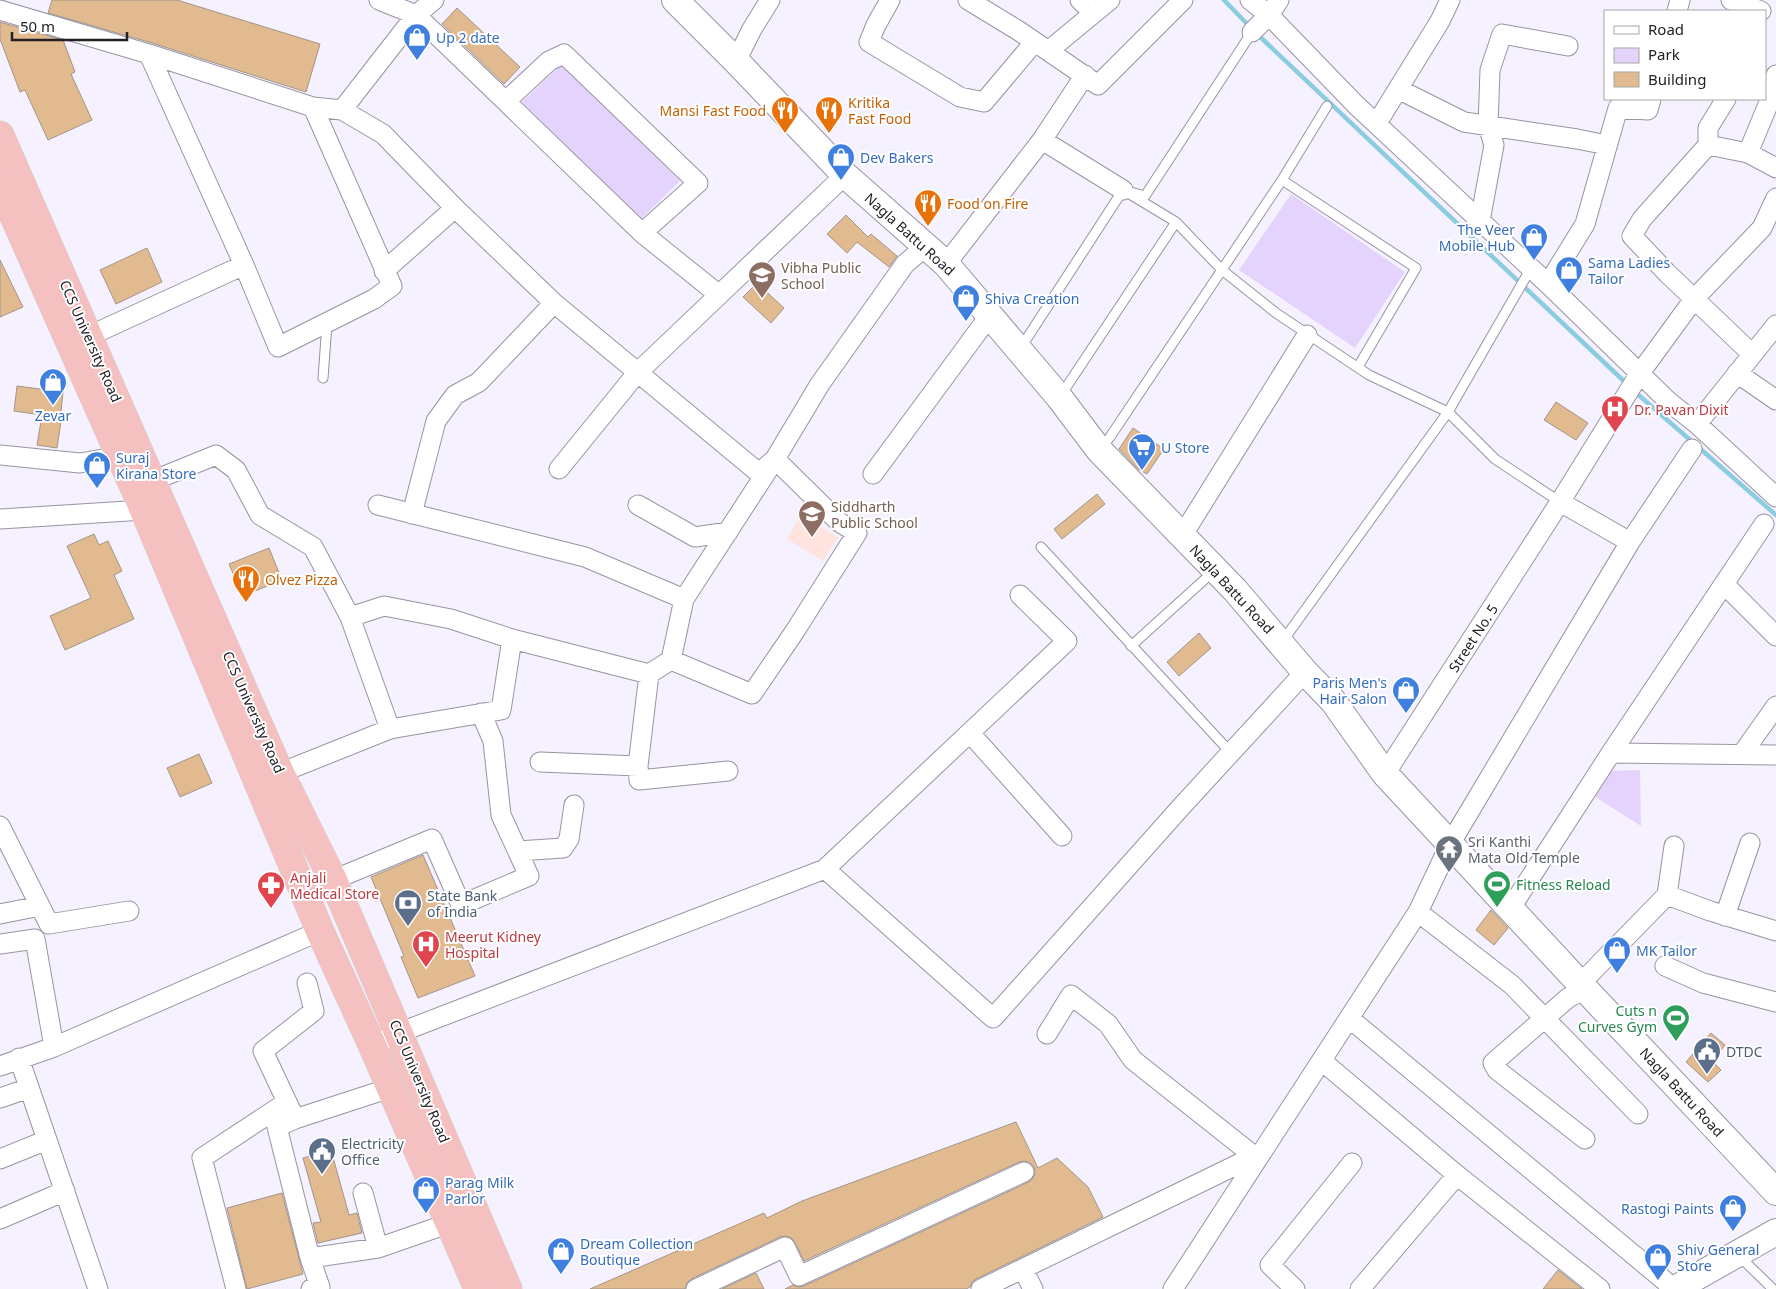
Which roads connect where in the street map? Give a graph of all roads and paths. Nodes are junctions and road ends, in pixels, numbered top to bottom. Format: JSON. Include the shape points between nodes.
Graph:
{"nodes":[{"id":1,"x":379,"y":0,"type":"edge"},
{"id":2,"x":434,"y":0,"type":"edge"},
{"id":3,"x":675,"y":0,"type":"edge"},
{"id":4,"x":770,"y":0,"type":"edge"},
{"id":5,"x":890,"y":0,"type":"edge"},
{"id":6,"x":968,"y":0,"type":"edge"},
{"id":7,"x":1110,"y":0,"type":"edge"},
{"id":8,"x":1183,"y":0,"type":"edge"},
{"id":9,"x":1250,"y":0,"type":"edge"},
{"id":10,"x":1450,"y":0,"type":"edge"},
{"id":11,"x":1731,"y":0,"type":"edge"},
{"id":12,"x":1087,"y":6,"type":"edge"},
{"id":13,"x":0,"y":10,"type":"edge"},
{"id":14,"x":1759,"y":10,"type":"edge"},
{"id":15,"x":416,"y":15,"type":"junction"},
{"id":16,"x":1265,"y":17,"type":"edge"},
{"id":17,"x":1041,"y":46,"type":"junction"},
{"id":18,"x":1568,"y":46,"type":"dead end"},
{"id":19,"x":150,"y":54,"type":"junction"},
{"id":20,"x":736,"y":61,"type":"junction"},
{"id":21,"x":1085,"y":76,"type":"junction"},
{"id":22,"x":1772,"y":87,"type":"edge"},
{"id":23,"x":1398,"y":89,"type":"junction"},
{"id":24,"x":1651,"y":100,"type":"edge"},
{"id":25,"x":1725,"y":100,"type":"edge"},
{"id":26,"x":506,"y":101,"type":"junction"},
{"id":27,"x":1327,"y":106,"type":"dead end"},
{"id":28,"x":312,"y":107,"type":"junction"},
{"id":29,"x":342,"y":110,"type":"junction"},
{"id":30,"x":1376,"y":123,"type":"junction"},
{"id":31,"x":1488,"y":126,"type":"junction"},
{"id":32,"x":0,"y":135,"type":"edge"},
{"id":33,"x":1042,"y":140,"type":"junction"},
{"id":34,"x":1607,"y":145,"type":"junction"},
{"id":35,"x":1708,"y":145,"type":"junction"},
{"id":36,"x":1748,"y":153,"type":"junction"},
{"id":37,"x":1776,"y":168,"type":"edge"},
{"id":38,"x":845,"y":175,"type":"junction"},
{"id":39,"x":1282,"y":180,"type":"junction"},
{"id":40,"x":0,"y":184,"type":"edge"},
{"id":41,"x":1123,"y":190,"type":"junction"},
{"id":42,"x":1776,"y":198,"type":"edge"},
{"id":43,"x":455,"y":208,"type":"junction"},
{"id":44,"x":1480,"y":221,"type":"junction"},
{"id":45,"x":1176,"y":222,"type":"junction"},
{"id":46,"x":642,"y":233,"type":"junction"},
{"id":47,"x":926,"y":246,"type":"junction"},
{"id":48,"x":946,"y":264,"type":"junction"},
{"id":49,"x":244,"y":265,"type":"junction"},
{"id":50,"x":1222,"y":270,"type":"junction"},
{"id":51,"x":384,"y":271,"type":"junction"},
{"id":52,"x":1527,"y":275,"type":"dead end"},
{"id":53,"x":1548,"y":284,"type":"junction"},
{"id":54,"x":718,"y":294,"type":"junction"},
{"id":55,"x":1694,"y":299,"type":"junction"},
{"id":56,"x":554,"y":303,"type":"junction"},
{"id":57,"x":990,"y":315,"type":"junction"},
{"id":58,"x":327,"y":324,"type":"junction"},
{"id":59,"x":1776,"y":325,"type":"edge"},
{"id":60,"x":1307,"y":335,"type":"junction"},
{"id":61,"x":89,"y":336,"type":"junction"},
{"id":62,"x":1019,"y":351,"type":"junction"},
{"id":63,"x":1752,"y":354,"type":"junction"},
{"id":64,"x":1358,"y":367,"type":"junction"},
{"id":65,"x":637,"y":373,"type":"junction"},
{"id":66,"x":1737,"y":373,"type":"junction"},
{"id":67,"x":323,"y":378,"type":"dead end"},
{"id":68,"x":1635,"y":381,"type":"junction"},
{"id":69,"x":1060,"y":398,"type":"junction"},
{"id":70,"x":1776,"y":400,"type":"edge"},
{"id":71,"x":1448,"y":412,"type":"junction"},
{"id":72,"x":1696,"y":424,"type":"junction"},
{"id":73,"x":1099,"y":450,"type":"junction"},
{"id":74,"x":1692,"y":450,"type":"dead end"},
{"id":75,"x":0,"y":455,"type":"edge"},
{"id":76,"x":120,"y":456,"type":"junction"},
{"id":77,"x":775,"y":459,"type":"junction"},
{"id":78,"x":559,"y":469,"type":"dead end"},
{"id":79,"x":873,"y":474,"type":"dead end"},
{"id":80,"x":152,"y":481,"type":"junction"},
{"id":81,"x":1776,"y":497,"type":"edge"},
{"id":82,"x":1560,"y":502,"type":"junction"},
{"id":83,"x":378,"y":505,"type":"dead end"},
{"id":84,"x":638,"y":505,"type":"dead end"},
{"id":85,"x":144,"y":510,"type":"junction"},
{"id":86,"x":412,"y":514,"type":"junction"},
{"id":87,"x":0,"y":519,"type":"edge"},
{"id":88,"x":1764,"y":524,"type":"dead end"},
{"id":89,"x":728,"y":532,"type":"junction"},
{"id":90,"x":1182,"y":536,"type":"junction"},
{"id":91,"x":1630,"y":542,"type":"junction"},
{"id":92,"x":1041,"y":547,"type":"dead end"},
{"id":93,"x":1204,"y":580,"type":"dead end"},
{"id":94,"x":1724,"y":584,"type":"junction"},
{"id":95,"x":1020,"y":595,"type":"dead end"},
{"id":96,"x":684,"y":599,"type":"junction"},
{"id":97,"x":350,"y":617,"type":"junction"},
{"id":98,"x":1776,"y":636,"type":"edge"},
{"id":99,"x":512,"y":639,"type":"junction"},
{"id":100,"x":1282,"y":643,"type":"junction"},
{"id":101,"x":1131,"y":646,"type":"junction"},
{"id":102,"x":671,"y":660,"type":"junction"},
{"id":103,"x":1305,"y":672,"type":"junction"},
{"id":104,"x":648,"y":674,"type":"junction"},
{"id":105,"x":1776,"y":706,"type":"edge"},
{"id":106,"x":481,"y":713,"type":"junction"},
{"id":107,"x":390,"y":729,"type":"junction"},
{"id":108,"x":970,"y":733,"type":"junction"},
{"id":109,"x":1231,"y":753,"type":"junction"},
{"id":110,"x":1611,"y":753,"type":"junction"},
{"id":111,"x":1742,"y":754,"type":"junction"},
{"id":112,"x":1776,"y":755,"type":"edge"},
{"id":113,"x":540,"y":762,"type":"dead end"},
{"id":114,"x":638,"y":766,"type":"junction"},
{"id":115,"x":728,"y":771,"type":"dead end"},
{"id":116,"x":280,"y":773,"type":"junction"},
{"id":117,"x":1385,"y":774,"type":"junction"},
{"id":118,"x":574,"y":805,"type":"dead end"},
{"id":119,"x":0,"y":826,"type":"edge"},
{"id":120,"x":1062,"y":836,"type":"dead end"},
{"id":121,"x":1750,"y":843,"type":"dead end"},
{"id":122,"x":1450,"y":844,"type":"junction"},
{"id":123,"x":1674,"y":846,"type":"dead end"},
{"id":124,"x":518,"y":851,"type":"junction"},
{"id":125,"x":825,"y":869,"type":"junction"},
{"id":126,"x":334,"y":880,"type":"junction"},
{"id":127,"x":1667,"y":895,"type":"junction"},
{"id":128,"x":40,"y":906,"type":"junction"},
{"id":129,"x":1510,"y":909,"type":"junction"},
{"id":130,"x":129,"y":911,"type":"dead end"},
{"id":131,"x":1418,"y":912,"type":"junction"},
{"id":132,"x":0,"y":914,"type":"edge"},
{"id":133,"x":1725,"y":916,"type":"junction"},
{"id":134,"x":320,"y":931,"type":"junction"},
{"id":135,"x":1776,"y":931,"type":"edge"},
{"id":136,"x":0,"y":944,"type":"edge"},
{"id":137,"x":1665,"y":966,"type":"dead end"},
{"id":138,"x":307,"y":983,"type":"dead end"},
{"id":139,"x":1583,"y":987,"type":"junction"},
{"id":140,"x":1776,"y":1002,"type":"edge"},
{"id":141,"x":1349,"y":1018,"type":"junction"},
{"id":142,"x":1545,"y":1018,"type":"junction"},
{"id":143,"x":400,"y":1032,"type":"junction"},
{"id":144,"x":1047,"y":1034,"type":"dead end"},
{"id":145,"x":372,"y":1045,"type":"junction"},
{"id":146,"x":54,"y":1046,"type":"junction"},
{"id":147,"x":19,"y":1058,"type":"junction"},
{"id":148,"x":1322,"y":1060,"type":"junction"},
{"id":149,"x":0,"y":1066,"type":"edge"},
{"id":150,"x":29,"y":1088,"type":"junction"},
{"id":151,"x":390,"y":1088,"type":"junction"},
{"id":152,"x":0,"y":1098,"type":"edge"},
{"id":153,"x":291,"y":1111,"type":"junction"},
{"id":154,"x":1638,"y":1114,"type":"dead end"},
{"id":155,"x":1585,"y":1139,"type":"dead end"},
{"id":156,"x":47,"y":1140,"type":"junction"},
{"id":157,"x":1258,"y":1154,"type":"junction"},
{"id":158,"x":0,"y":1159,"type":"edge"},
{"id":159,"x":1352,"y":1163,"type":"dead end"},
{"id":160,"x":1024,"y":1172,"type":"dead end"},
{"id":161,"x":1457,"y":1175,"type":"junction"},
{"id":162,"x":64,"y":1191,"type":"junction"},
{"id":163,"x":1776,"y":1192,"type":"edge"},
{"id":164,"x":363,"y":1193,"type":"dead end"},
{"id":165,"x":0,"y":1219,"type":"edge"},
{"id":166,"x":450,"y":1223,"type":"junction"},
{"id":167,"x":1776,"y":1232,"type":"edge"},
{"id":168,"x":378,"y":1248,"type":"junction"},
{"id":169,"x":1738,"y":1254,"type":"junction"},
{"id":170,"x":310,"y":1258,"type":"junction"},
{"id":171,"x":1023,"y":1269,"type":"junction"},
{"id":172,"x":802,"y":1283,"type":"edge"},
{"id":173,"x":1180,"y":1286,"type":"edge"},
{"id":174,"x":98,"y":1289,"type":"edge"},
{"id":175,"x":236,"y":1289,"type":"edge"},
{"id":176,"x":311,"y":1289,"type":"edge"},
{"id":177,"x":478,"y":1289,"type":"edge"},
{"id":178,"x":508,"y":1289,"type":"edge"},
{"id":179,"x":696,"y":1289,"type":"edge"},
{"id":180,"x":981,"y":1289,"type":"edge"},
{"id":181,"x":1033,"y":1289,"type":"edge"},
{"id":182,"x":1295,"y":1289,"type":"edge"},
{"id":183,"x":1360,"y":1289,"type":"edge"},
{"id":184,"x":1600,"y":1289,"type":"edge"},
{"id":185,"x":1673,"y":1289,"type":"edge"},
{"id":186,"x":1772,"y":1289,"type":"edge"}],
"edges":[{"from":1,"to":15,"type":"street"},
{"from":2,"to":15,"type":"street"},
{"from":3,"to":20,"type":"street","name":"Nagla Battu Road"},
{"from":4,"to":20,"type":"street"},
{"from":5,"to":17,"type":"street","via":[[869,42],[960,97],[984,102],[1032,45]]},
{"from":6,"to":17,"type":"street"},
{"from":7,"to":12,"type":"street"},
{"from":8,"to":21,"type":"street","via":[[1098,85]]},
{"from":9,"to":16,"type":"street"},
{"from":10,"to":23,"type":"street"},
{"from":11,"to":14,"type":"street"},
{"from":12,"to":17,"type":"street"},
{"from":13,"to":19,"type":"street"},
{"from":15,"to":26,"type":"street"},
{"from":15,"to":29,"type":"street"},
{"from":16,"to":30,"type":"street"},
{"from":16,"to":41,"type":"lane","via":[[1145,196]]},
{"from":17,"to":21,"type":"street"},
{"from":18,"to":31,"type":"street","via":[[1502,34],[1490,70]]},
{"from":19,"to":28,"type":"street"},
{"from":19,"to":49,"type":"street"},
{"from":20,"to":38,"type":"street","name":"Nagla Battu Road"},
{"from":21,"to":33,"type":"street"},
{"from":22,"to":36,"type":"street"},
{"from":23,"to":30,"type":"street"},
{"from":23,"to":31,"type":"street","via":[[1464,122]]},
{"from":24,"to":34,"type":"street","via":[[1648,110],[1618,108]]},
{"from":25,"to":35,"type":"street","via":[[1708,128]]},
{"from":26,"to":46,"type":"street"},
{"from":26,"to":46,"type":"street","via":[[549,61],[564,54],[698,182]]},
{"from":27,"to":39,"type":"lane"},
{"from":28,"to":29,"type":"street"},
{"from":28,"to":51,"type":"street"},
{"from":29,"to":43,"type":"street","via":[[383,134]]},
{"from":30,"to":44,"type":"street"},
{"from":31,"to":34,"type":"street"},
{"from":31,"to":44,"type":"street","via":[[1494,145]]},
{"from":32,"to":61,"type":"highway","name":"CCS University Road"},
{"from":33,"to":41,"type":"street"},
{"from":33,"to":48,"type":"street"},
{"from":34,"to":53,"type":"street","via":[[1585,224]]},
{"from":35,"to":36,"type":"street"},
{"from":35,"to":55,"type":"street","via":[[1642,219],[1632,236]]},
{"from":36,"to":37,"type":"street"},
{"from":38,"to":47,"type":"street","name":"Nagla Battu Road"},
{"from":38,"to":54,"type":"street"},
{"from":39,"to":50,"type":"lane"},
{"from":39,"to":64,"type":"lane","via":[[1416,268]]},
{"from":40,"to":76,"type":"highway","name":"CCS University Road"},
{"from":41,"to":45,"type":"lane"},
{"from":41,"to":62,"type":"lane"},
{"from":42,"to":55,"type":"street","name":"Street No. 5","via":[[1762,228]]},
{"from":43,"to":51,"type":"street"},
{"from":43,"to":56,"type":"street"},
{"from":44,"to":53,"type":"street"},
{"from":45,"to":50,"type":"lane"},
{"from":45,"to":69,"type":"lane"},
{"from":46,"to":54,"type":"street"},
{"from":47,"to":48,"type":"street","name":"Nagla Battu Road"},
{"from":47,"to":77,"type":"street","via":[[905,264],[813,382]]},
{"from":48,"to":57,"type":"street","name":"Nagla Battu Road"},
{"from":49,"to":58,"type":"street","via":[[278,347]]},
{"from":49,"to":61,"type":"street"},
{"from":50,"to":60,"type":"lane"},
{"from":50,"to":73,"type":"lane"},
{"from":51,"to":58,"type":"street","via":[[392,286]]},
{"from":52,"to":71,"type":"lane"},
{"from":53,"to":68,"type":"street"},
{"from":54,"to":65,"type":"street"},
{"from":55,"to":63,"type":"street"},
{"from":55,"to":68,"type":"street","name":"Street No. 5"},
{"from":56,"to":65,"type":"street"},
{"from":56,"to":86,"type":"street","via":[[479,382],[455,395],[436,421]]},
{"from":57,"to":62,"type":"street","name":"Nagla Battu Road"},
{"from":57,"to":79,"type":"street"},
{"from":58,"to":67,"type":"lane"},
{"from":59,"to":63,"type":"street"},
{"from":60,"to":64,"type":"lane"},
{"from":60,"to":90,"type":"street"},
{"from":61,"to":80,"type":"highway","name":"CCS University Road"},
{"from":62,"to":69,"type":"street","name":"Nagla Battu Road"},
{"from":63,"to":66,"type":"street"},
{"from":64,"to":71,"type":"lane"},
{"from":65,"to":77,"type":"street","via":[[759,473]]},
{"from":65,"to":78,"type":"street"},
{"from":66,"to":70,"type":"street"},
{"from":66,"to":72,"type":"street"},
{"from":68,"to":72,"type":"street"},
{"from":68,"to":82,"type":"street","name":"Street No. 5"},
{"from":69,"to":73,"type":"street","name":"Nagla Battu Road"},
{"from":71,"to":82,"type":"lane","via":[[1495,459]]},
{"from":71,"to":100,"type":"lane"},
{"from":72,"to":81,"type":"street"},
{"from":73,"to":90,"type":"street","name":"Nagla Battu Road"},
{"from":74,"to":91,"type":"street"},
{"from":75,"to":76,"type":"street","via":[[80,463]]},
{"from":76,"to":85,"type":"highway","name":"CCS University Road"},
{"from":77,"to":89,"type":"street"},
{"from":77,"to":102,"type":"street","via":[[838,522],[857,533],[752,694]]},
{"from":80,"to":97,"type":"street","via":[[216,455],[236,470],[260,515],[313,547]]},
{"from":80,"to":116,"type":"highway","name":"CCS University Road"},
{"from":82,"to":91,"type":"street"},
{"from":82,"to":117,"type":"street","name":"Street No. 5"},
{"from":83,"to":86,"type":"street"},
{"from":84,"to":89,"type":"street","via":[[695,537]]},
{"from":85,"to":87,"type":"street"},
{"from":85,"to":134,"type":"highway","name":"CCS University Road"},
{"from":86,"to":96,"type":"street","via":[[585,557]]},
{"from":88,"to":94,"type":"street"},
{"from":89,"to":96,"type":"street"},
{"from":90,"to":100,"type":"street","name":"Nagla Battu Road","via":[[1236,590]]},
{"from":91,"to":122,"type":"street"},
{"from":92,"to":101,"type":"lane"},
{"from":93,"to":101,"type":"lane"},
{"from":94,"to":98,"type":"street"},
{"from":94,"to":110,"type":"street"},
{"from":95,"to":108,"type":"street","via":[[1067,641]]},
{"from":96,"to":102,"type":"street"},
{"from":97,"to":99,"type":"street","via":[[384,606],[451,619]]},
{"from":97,"to":107,"type":"street"},
{"from":99,"to":104,"type":"street"},
{"from":99,"to":106,"type":"street","via":[[501,710]]},
{"from":100,"to":103,"type":"street","name":"Nagla Battu Road"},
{"from":101,"to":109,"type":"lane"},
{"from":102,"to":104,"type":"street"},
{"from":103,"to":109,"type":"street"},
{"from":103,"to":117,"type":"street","name":"Nagla Battu Road","via":[[1333,701]]},
{"from":104,"to":114,"type":"street"},
{"from":105,"to":111,"type":"street"},
{"from":106,"to":107,"type":"street"},
{"from":106,"to":124,"type":"street","via":[[493,741],[501,815]]},
{"from":107,"to":116,"type":"street"},
{"from":108,"to":120,"type":"street"},
{"from":108,"to":125,"type":"street"},
{"from":109,"to":125,"type":"street","via":[[992,1018]]},
{"from":110,"to":111,"type":"street"},
{"from":110,"to":129,"type":"street"},
{"from":111,"to":112,"type":"street"},
{"from":113,"to":114,"type":"street"},
{"from":114,"to":115,"type":"street","via":[[639,780]]},
{"from":116,"to":126,"type":"highway","name":"CCS University Road"},
{"from":117,"to":122,"type":"street","name":"Nagla Battu Road"},
{"from":118,"to":124,"type":"street","via":[[569,839],[563,848]]},
{"from":119,"to":128,"type":"street"},
{"from":121,"to":133,"type":"street"},
{"from":122,"to":129,"type":"street","name":"Nagla Battu Road"},
{"from":122,"to":131,"type":"street"},
{"from":123,"to":127,"type":"street"},
{"from":124,"to":126,"type":"street","via":[[529,876],[461,905],[432,839]]},
{"from":125,"to":143,"type":"street"},
{"from":126,"to":143,"type":"highway","name":"CCS University Road"},
{"from":127,"to":133,"type":"street"},
{"from":127,"to":139,"type":"street"},
{"from":128,"to":130,"type":"street","via":[[48,924]]},
{"from":128,"to":132,"type":"street"},
{"from":129,"to":139,"type":"street","name":"Nagla Battu Road"},
{"from":131,"to":141,"type":"street"},
{"from":131,"to":142,"type":"street","via":[[1512,985]]},
{"from":133,"to":135,"type":"street"},
{"from":134,"to":145,"type":"highway","name":"CCS University Road"},
{"from":134,"to":146,"type":"street"},
{"from":136,"to":146,"type":"street","via":[[35,939]]},
{"from":137,"to":140,"type":"street","via":[[1703,983]]},
{"from":138,"to":153,"type":"street","via":[[314,1011],[263,1051]]},
{"from":139,"to":142,"type":"street"},
{"from":139,"to":163,"type":"street","name":"Nagla Battu Road"},
{"from":141,"to":148,"type":"street"},
{"from":141,"to":185,"type":"street"},
{"from":142,"to":154,"type":"street"},
{"from":142,"to":155,"type":"street","via":[[1493,1063],[1497,1070]]},
{"from":143,"to":145,"type":"street"},
{"from":143,"to":178,"type":"highway","name":"CCS University Road"},
{"from":144,"to":157,"type":"street","via":[[1072,995],[1108,1024],[1133,1060]]},
{"from":145,"to":151,"type":"highway","name":"CCS University Road"},
{"from":146,"to":147,"type":"street"},
{"from":147,"to":149,"type":"street"},
{"from":147,"to":150,"type":"street"},
{"from":148,"to":157,"type":"street"},
{"from":148,"to":161,"type":"street"},
{"from":150,"to":152,"type":"street"},
{"from":150,"to":156,"type":"street"},
{"from":151,"to":153,"type":"street"},
{"from":151,"to":166,"type":"highway","name":"CCS University Road"},
{"from":153,"to":170,"type":"street","via":[[277,1127]]},
{"from":153,"to":175,"type":"street","via":[[202,1158]]},
{"from":156,"to":158,"type":"street"},
{"from":156,"to":162,"type":"street"},
{"from":157,"to":171,"type":"street"},
{"from":157,"to":173,"type":"street"},
{"from":159,"to":182,"type":"street","via":[[1270,1265]]},
{"from":160,"to":172,"type":"street"},
{"from":161,"to":183,"type":"street"},
{"from":161,"to":184,"type":"street"},
{"from":162,"to":165,"type":"street"},
{"from":162,"to":174,"type":"street"},
{"from":164,"to":168,"type":"street"},
{"from":166,"to":168,"type":"street"},
{"from":166,"to":177,"type":"highway","name":"CCS University Road"},
{"from":167,"to":169,"type":"street"},
{"from":168,"to":170,"type":"street"},
{"from":169,"to":185,"type":"street"},
{"from":169,"to":186,"type":"lane"},
{"from":170,"to":176,"type":"street","via":[[320,1287]]},
{"from":171,"to":180,"type":"street"},
{"from":171,"to":181,"type":"street"},
{"from":172,"to":179,"type":"street","via":[[785,1247]]}]}
